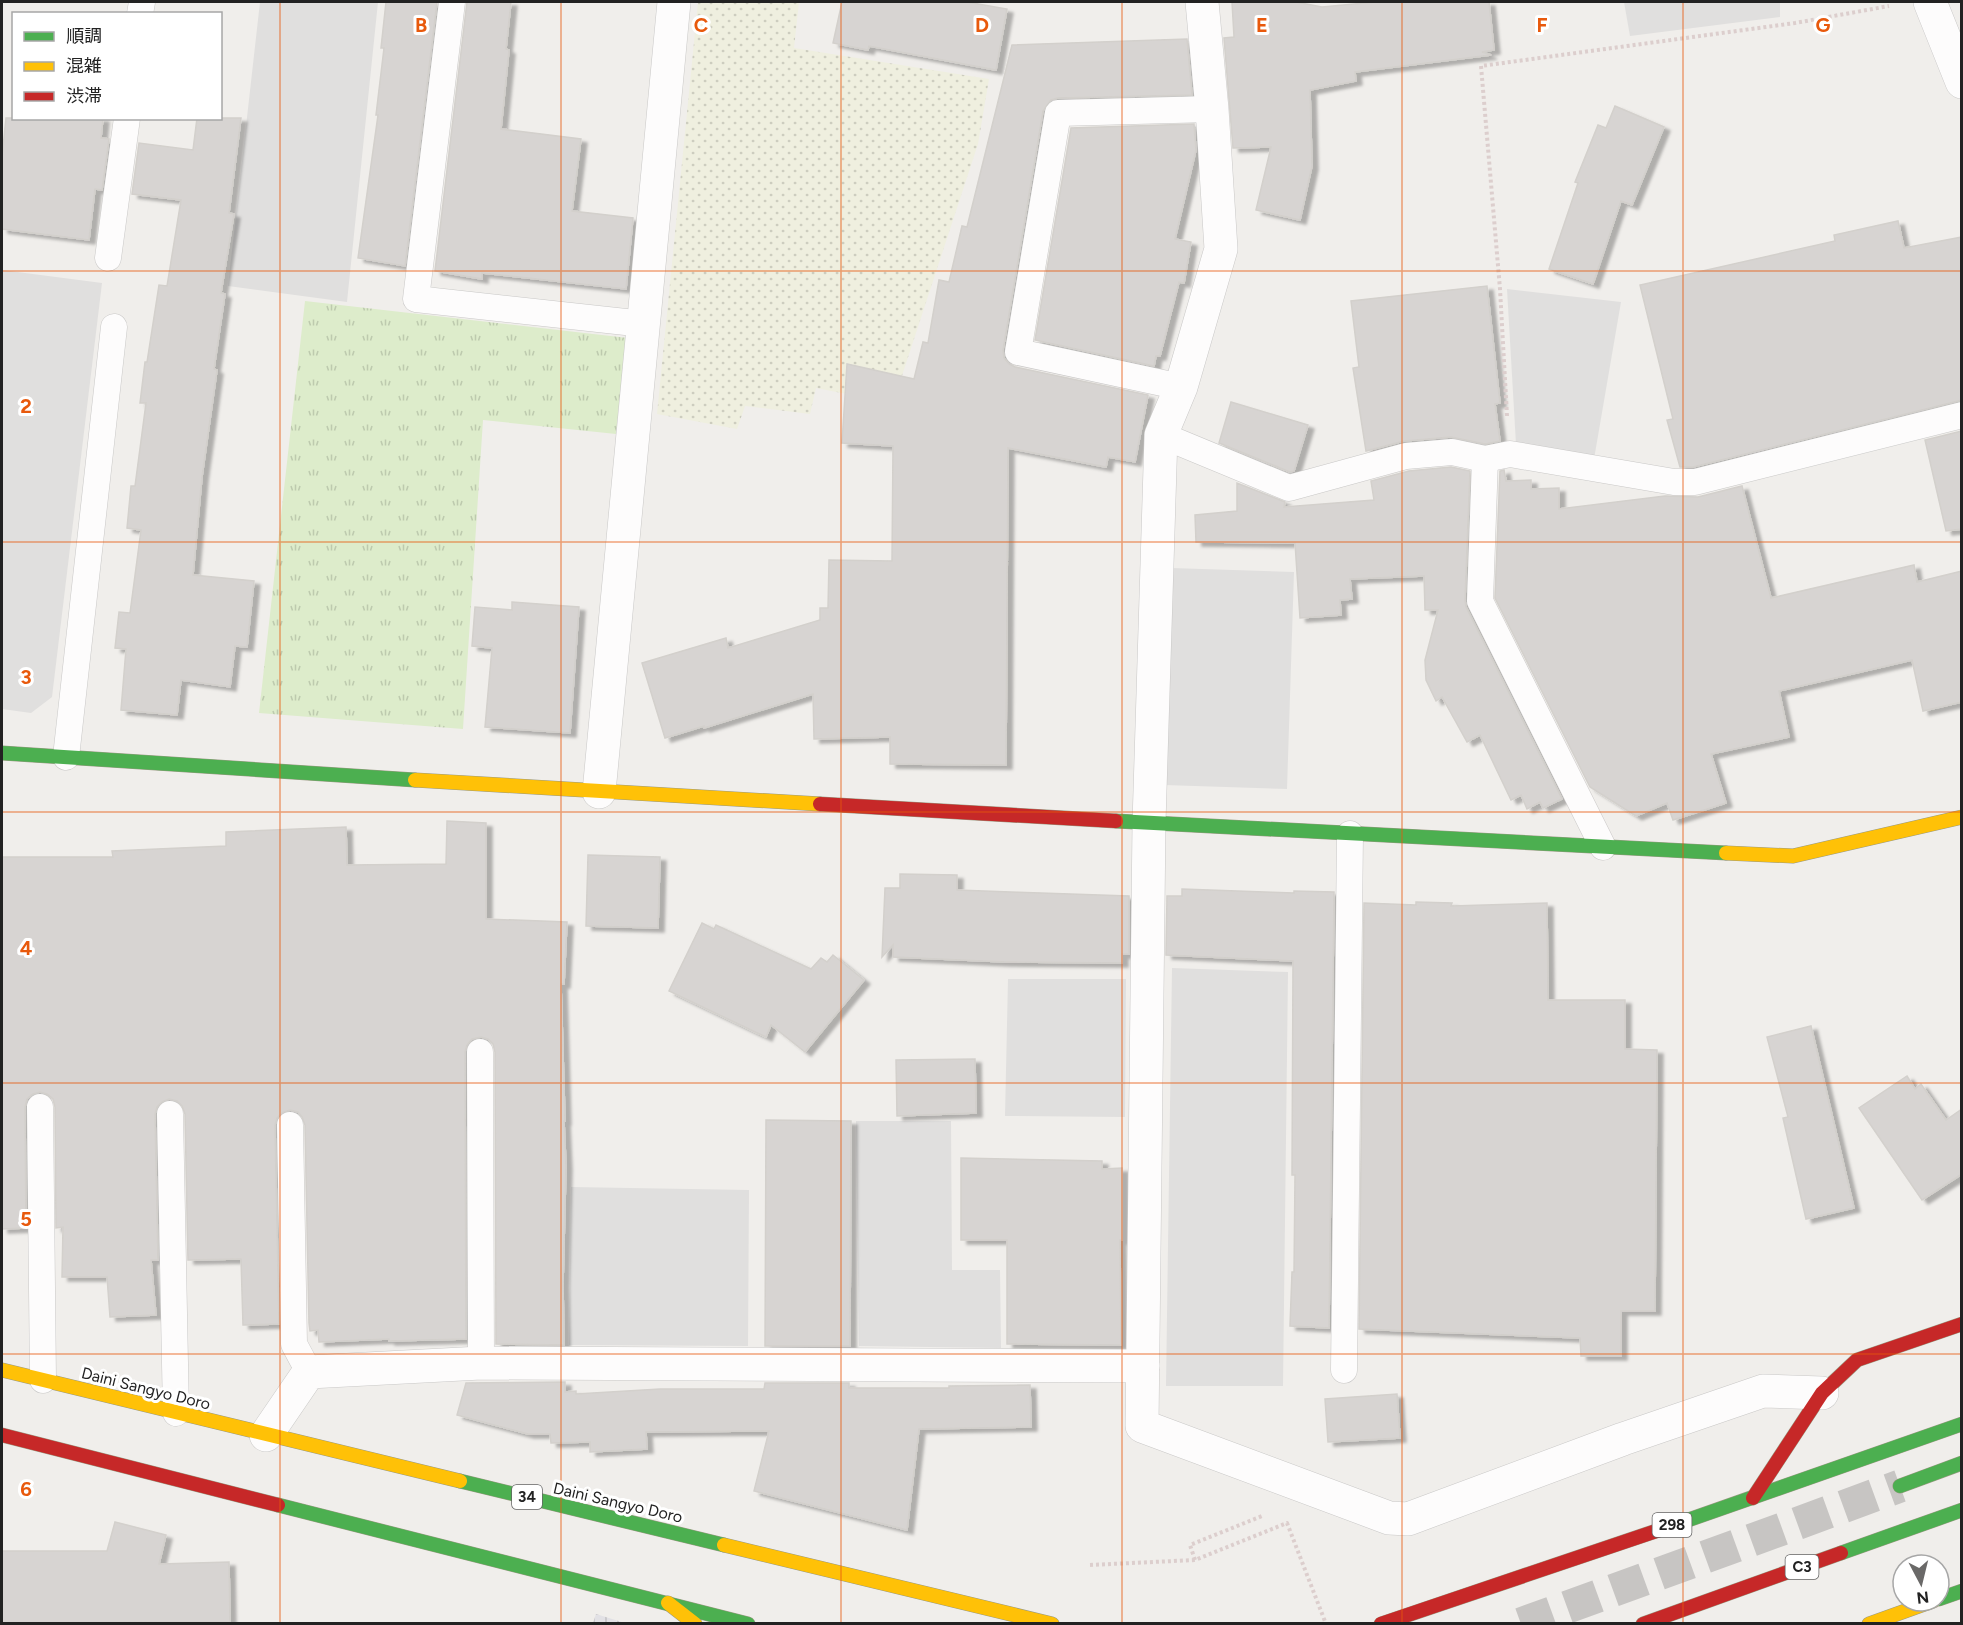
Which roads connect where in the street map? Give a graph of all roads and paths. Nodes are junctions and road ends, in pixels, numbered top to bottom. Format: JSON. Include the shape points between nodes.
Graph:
{"nodes":[{"id":1,"x":452,"y":2,"type":"edge"},
{"id":2,"x":674,"y":2,"type":"edge"},
{"id":3,"x":1202,"y":2,"type":"edge"},
{"id":4,"x":1930,"y":2,"type":"edge"},
{"id":5,"x":1894,"y":5,"type":"dead end"},
{"id":6,"x":1954,"y":41,"type":"edge"},
{"id":7,"x":1962,"y":82,"type":"edge"},
{"id":8,"x":1212,"y":109,"type":"junction"},
{"id":9,"x":127,"y":120,"type":"edge"},
{"id":10,"x":108,"y":258,"type":"dead end"},
{"id":11,"x":644,"y":324,"type":"junction"},
{"id":12,"x":114,"y":327,"type":"dead end"},
{"id":13,"x":1181,"y":387,"type":"junction"},
{"id":14,"x":1962,"y":415,"type":"edge"},
{"id":15,"x":1161,"y":435,"type":"junction"},
{"id":16,"x":1497,"y":456,"type":"junction"},
{"id":17,"x":2,"y":753,"type":"edge"},
{"id":18,"x":66,"y":757,"type":"junction"},
{"id":19,"x":599,"y":792,"type":"junction"},
{"id":20,"x":1962,"y":817,"type":"edge"},
{"id":21,"x":1149,"y":824,"type":"junction"},
{"id":22,"x":1350,"y":834,"type":"junction"},
{"id":23,"x":1603,"y":847,"type":"junction"},
{"id":24,"x":480,"y":1052,"type":"dead end"},
{"id":25,"x":40,"y":1107,"type":"dead end"},
{"id":26,"x":171,"y":1114,"type":"dead end"},
{"id":27,"x":290,"y":1125,"type":"dead end"},
{"id":28,"x":1962,"y":1324,"type":"edge"},
{"id":29,"x":481,"y":1363,"type":"junction"},
{"id":30,"x":1143,"y":1366,"type":"junction"},
{"id":31,"x":2,"y":1370,"type":"edge"},
{"id":32,"x":1344,"y":1370,"type":"dead end"},
{"id":33,"x":309,"y":1372,"type":"junction"},
{"id":34,"x":43,"y":1380,"type":"junction"},
{"id":35,"x":1822,"y":1393,"type":"junction"},
{"id":36,"x":176,"y":1413,"type":"junction"},
{"id":37,"x":1962,"y":1424,"type":"edge"},
{"id":38,"x":2,"y":1435,"type":"edge"},
{"id":39,"x":266,"y":1435,"type":"junction"},
{"id":40,"x":1962,"y":1463,"type":"edge"},
{"id":41,"x":1900,"y":1486,"type":"tunnel mouth"},
{"id":42,"x":1753,"y":1498,"type":"junction"},
{"id":43,"x":1962,"y":1510,"type":"edge"},
{"id":44,"x":1271,"y":1512,"type":"dead end"},
{"id":45,"x":1196,"y":1560,"type":"junction"},
{"id":46,"x":1090,"y":1566,"type":"dead end"},
{"id":47,"x":668,"y":1603,"type":"junction"},
{"id":48,"x":1899,"y":1613,"type":"edge"},
{"id":49,"x":695,"y":1623,"type":"edge"},
{"id":50,"x":748,"y":1623,"type":"edge"},
{"id":51,"x":1052,"y":1623,"type":"edge"},
{"id":52,"x":1326,"y":1623,"type":"edge"},
{"id":53,"x":1381,"y":1623,"type":"edge"},
{"id":54,"x":1643,"y":1623,"type":"edge"},
{"id":55,"x":1869,"y":1623,"type":"edge"}],
"edges":[{"from":1,"to":11,"type":"lane","via":[[416,299]]},
{"from":2,"to":11,"type":"street"},
{"from":3,"to":8,"type":"street"},
{"from":4,"to":6,"type":"street"},
{"from":5,"to":16,"type":"path","via":[[1795,23],[1480,66],[1500,289]]},
{"from":6,"to":7,"type":"street"},
{"from":8,"to":13,"type":"street","via":[[1221,249]]},
{"from":8,"to":13,"type":"lane","via":[[1058,113],[1018,352]]},
{"from":9,"to":10,"type":"lane"},
{"from":11,"to":19,"type":"street"},
{"from":12,"to":18,"type":"lane"},
{"from":13,"to":15,"type":"street"},
{"from":14,"to":16,"type":"lane","via":[[1695,482]]},
{"from":15,"to":16,"type":"lane","via":[[1289,488],[1406,456],[1452,452]]},
{"from":15,"to":21,"type":"street"},
{"from":16,"to":23,"type":"lane","via":[[1480,601]]},
{"from":17,"to":18,"type":"main road"},
{"from":18,"to":19,"type":"main road"},
{"from":19,"to":21,"type":"main road"},
{"from":20,"to":23,"type":"main road","via":[[1793,856]]},
{"from":21,"to":22,"type":"main road"},
{"from":21,"to":30,"type":"street"},
{"from":22,"to":23,"type":"main road"},
{"from":22,"to":32,"type":"lane"},
{"from":24,"to":29,"type":"lane"},
{"from":25,"to":34,"type":"lane"},
{"from":26,"to":36,"type":"lane"},
{"from":27,"to":33,"type":"lane","via":[[294,1344]]},
{"from":28,"to":35,"type":"main road","via":[[1857,1360]]},
{"from":29,"to":30,"type":"street"},
{"from":29,"to":33,"type":"street"},
{"from":30,"to":35,"type":"street","via":[[1142,1426],[1389,1518],[1408,1519],[1763,1391]]},
{"from":31,"to":34,"type":"main road","name":"Daini Sangyo Doro","number":"34"},
{"from":33,"to":39,"type":"street"},
{"from":34,"to":36,"type":"main road","name":"Daini Sangyo Doro","number":"34"},
{"from":35,"to":42,"type":"main road"},
{"from":36,"to":39,"type":"main road","name":"Daini Sangyo Doro","number":"34"},
{"from":37,"to":42,"type":"main road","number":"298"},
{"from":38,"to":47,"type":"main road"},
{"from":39,"to":51,"type":"main road","name":"Daini Sangyo Doro","number":"34"},
{"from":40,"to":41,"type":"main road"},
{"from":42,"to":53,"type":"main road","number":"298"},
{"from":43,"to":54,"type":"main road","number":"C3"},
{"from":44,"to":45,"type":"path","via":[[1190,1545]]},
{"from":45,"to":46,"type":"path"},
{"from":45,"to":52,"type":"path","via":[[1287,1523]]},
{"from":47,"to":49,"type":"main road"},
{"from":47,"to":50,"type":"main road"},
{"from":48,"to":55,"type":"main road"}]}
